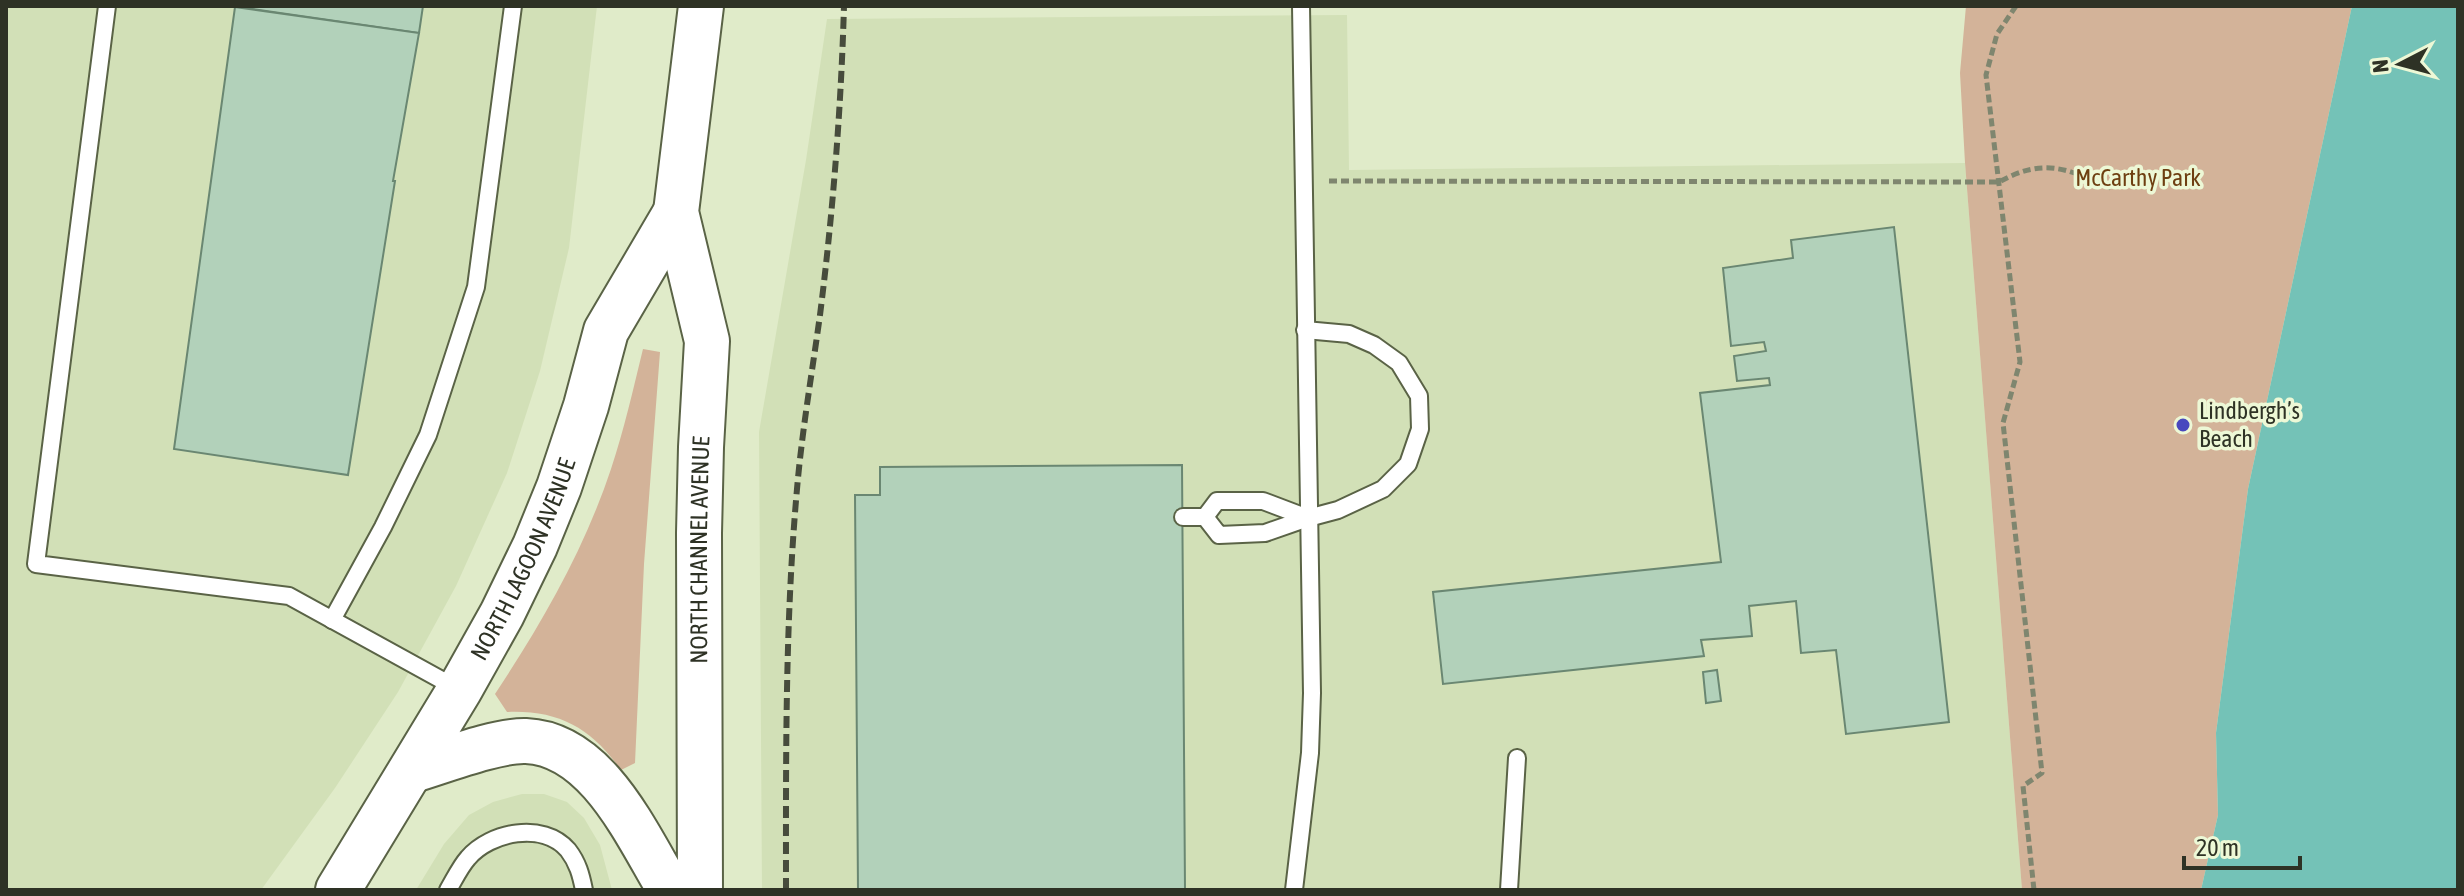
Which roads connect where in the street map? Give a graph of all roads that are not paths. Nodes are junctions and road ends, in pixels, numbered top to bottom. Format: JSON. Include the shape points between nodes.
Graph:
{"nodes":[{"id":1,"x":107,"y":6,"type":"edge"},
{"id":2,"x":513,"y":6,"type":"edge"},
{"id":3,"x":701,"y":6,"type":"edge"},
{"id":4,"x":1301,"y":6,"type":"edge"},
{"id":5,"x":676,"y":212,"type":"junction"},
{"id":6,"x":1305,"y":330,"type":"junction"},
{"id":7,"x":1183,"y":517,"type":"dead end"},
{"id":8,"x":1205,"y":517,"type":"junction"},
{"id":9,"x":1308,"y":518,"type":"junction"},
{"id":10,"x":332,"y":620,"type":"junction"},
{"id":11,"x":460,"y":689,"type":"junction"},
{"id":12,"x":1517,"y":758,"type":"dead end"},
{"id":13,"x":413,"y":770,"type":"junction"},
{"id":14,"x":338,"y":890,"type":"edge"},
{"id":15,"x":448,"y":890,"type":"edge"},
{"id":16,"x":584,"y":890,"type":"edge"},
{"id":17,"x":670,"y":890,"type":"edge"},
{"id":18,"x":700,"y":890,"type":"edge"},
{"id":19,"x":1294,"y":890,"type":"edge"},
{"id":20,"x":1509,"y":890,"type":"edge"}],
"edges":[{"from":1,"to":10,"type":"lane","via":[[36,564],[289,596]]},
{"from":2,"to":10,"type":"lane","via":[[476,287],[428,435]]},
{"from":3,"to":5,"type":"main road"},
{"from":4,"to":6,"type":"lane"},
{"from":5,"to":11,"type":"main road","name":"NORTH LAGOON AVENUE","via":[[606,331],[553,502],[502,614]]},
{"from":5,"to":18,"type":"main road","name":"NORTH CHANNEL AVENUE","via":[[707,341],[699,533]]},
{"from":6,"to":9,"type":"lane"},
{"from":6,"to":9,"type":"lane","via":[[1349,334],[1399,363],[1419,396],[1420,429],[1408,464],[1383,489]]},
{"from":7,"to":8,"type":"lane"},
{"from":8,"to":9,"type":"lane","via":[[1217,501],[1263,501]]},
{"from":8,"to":9,"type":"lane","via":[[1219,535],[1265,533]]},
{"from":9,"to":19,"type":"lane","via":[[1310,753]]},
{"from":10,"to":11,"type":"lane"},
{"from":11,"to":13,"type":"main road","name":"NORTH LAGOON AVENUE"},
{"from":12,"to":20,"type":"lane"},
{"from":13,"to":14,"type":"main road","name":"NORTH LAGOON AVENUE"},
{"from":13,"to":17,"type":"main road","via":[[499,745],[551,745],[575,757],[598,779]]},
{"from":15,"to":16,"type":"lane","via":[[468,858],[489,841],[518,833],[542,835],[566,847]]}]}
